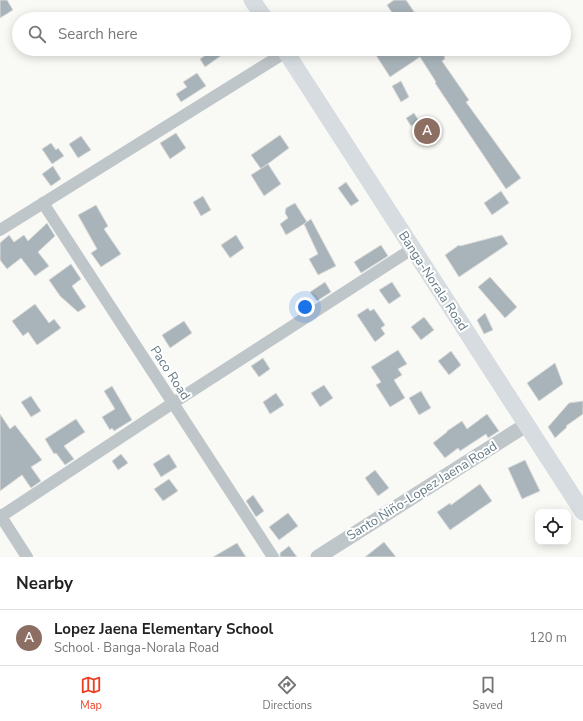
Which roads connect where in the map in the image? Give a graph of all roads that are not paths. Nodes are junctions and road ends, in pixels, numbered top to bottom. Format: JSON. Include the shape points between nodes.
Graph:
{"nodes":[{"id":1,"x":252,"y":0,"type":"edge"},
{"id":2,"x":260,"y":12,"type":"edge"},
{"id":3,"x":276,"y":56,"type":"edge"},
{"id":4,"x":289,"y":56,"type":"edge"},
{"id":5,"x":43,"y":203,"type":"junction"},
{"id":6,"x":0,"y":230,"type":"edge"},
{"id":7,"x":412,"y":249,"type":"junction"},
{"id":8,"x":173,"y":403,"type":"junction"},
{"id":9,"x":526,"y":425,"type":"junction"},
{"id":10,"x":583,"y":512,"type":"edge"},
{"id":11,"x":0,"y":516,"type":"edge"},
{"id":12,"x":27,"y":557,"type":"edge"},
{"id":13,"x":273,"y":557,"type":"edge"},
{"id":14,"x":318,"y":557,"type":"edge"}],
"edges":[{"from":1,"to":2,"type":"main road"},
{"from":3,"to":5,"type":"street"},
{"from":4,"to":7,"type":"main road","name":"Banga-Norala Road"},
{"from":5,"to":6,"type":"street"},
{"from":5,"to":8,"type":"street","name":"Paco Road"},
{"from":7,"to":8,"type":"street"},
{"from":7,"to":9,"type":"main road","name":"Banga-Norala Road"},
{"from":8,"to":11,"type":"street"},
{"from":8,"to":13,"type":"street","name":"Paco Road"},
{"from":9,"to":10,"type":"main road","name":"Banga-Norala Road"},
{"from":9,"to":14,"type":"street","name":"Santo Niño-Lopez Jaena Road"},
{"from":11,"to":12,"type":"street"}]}
